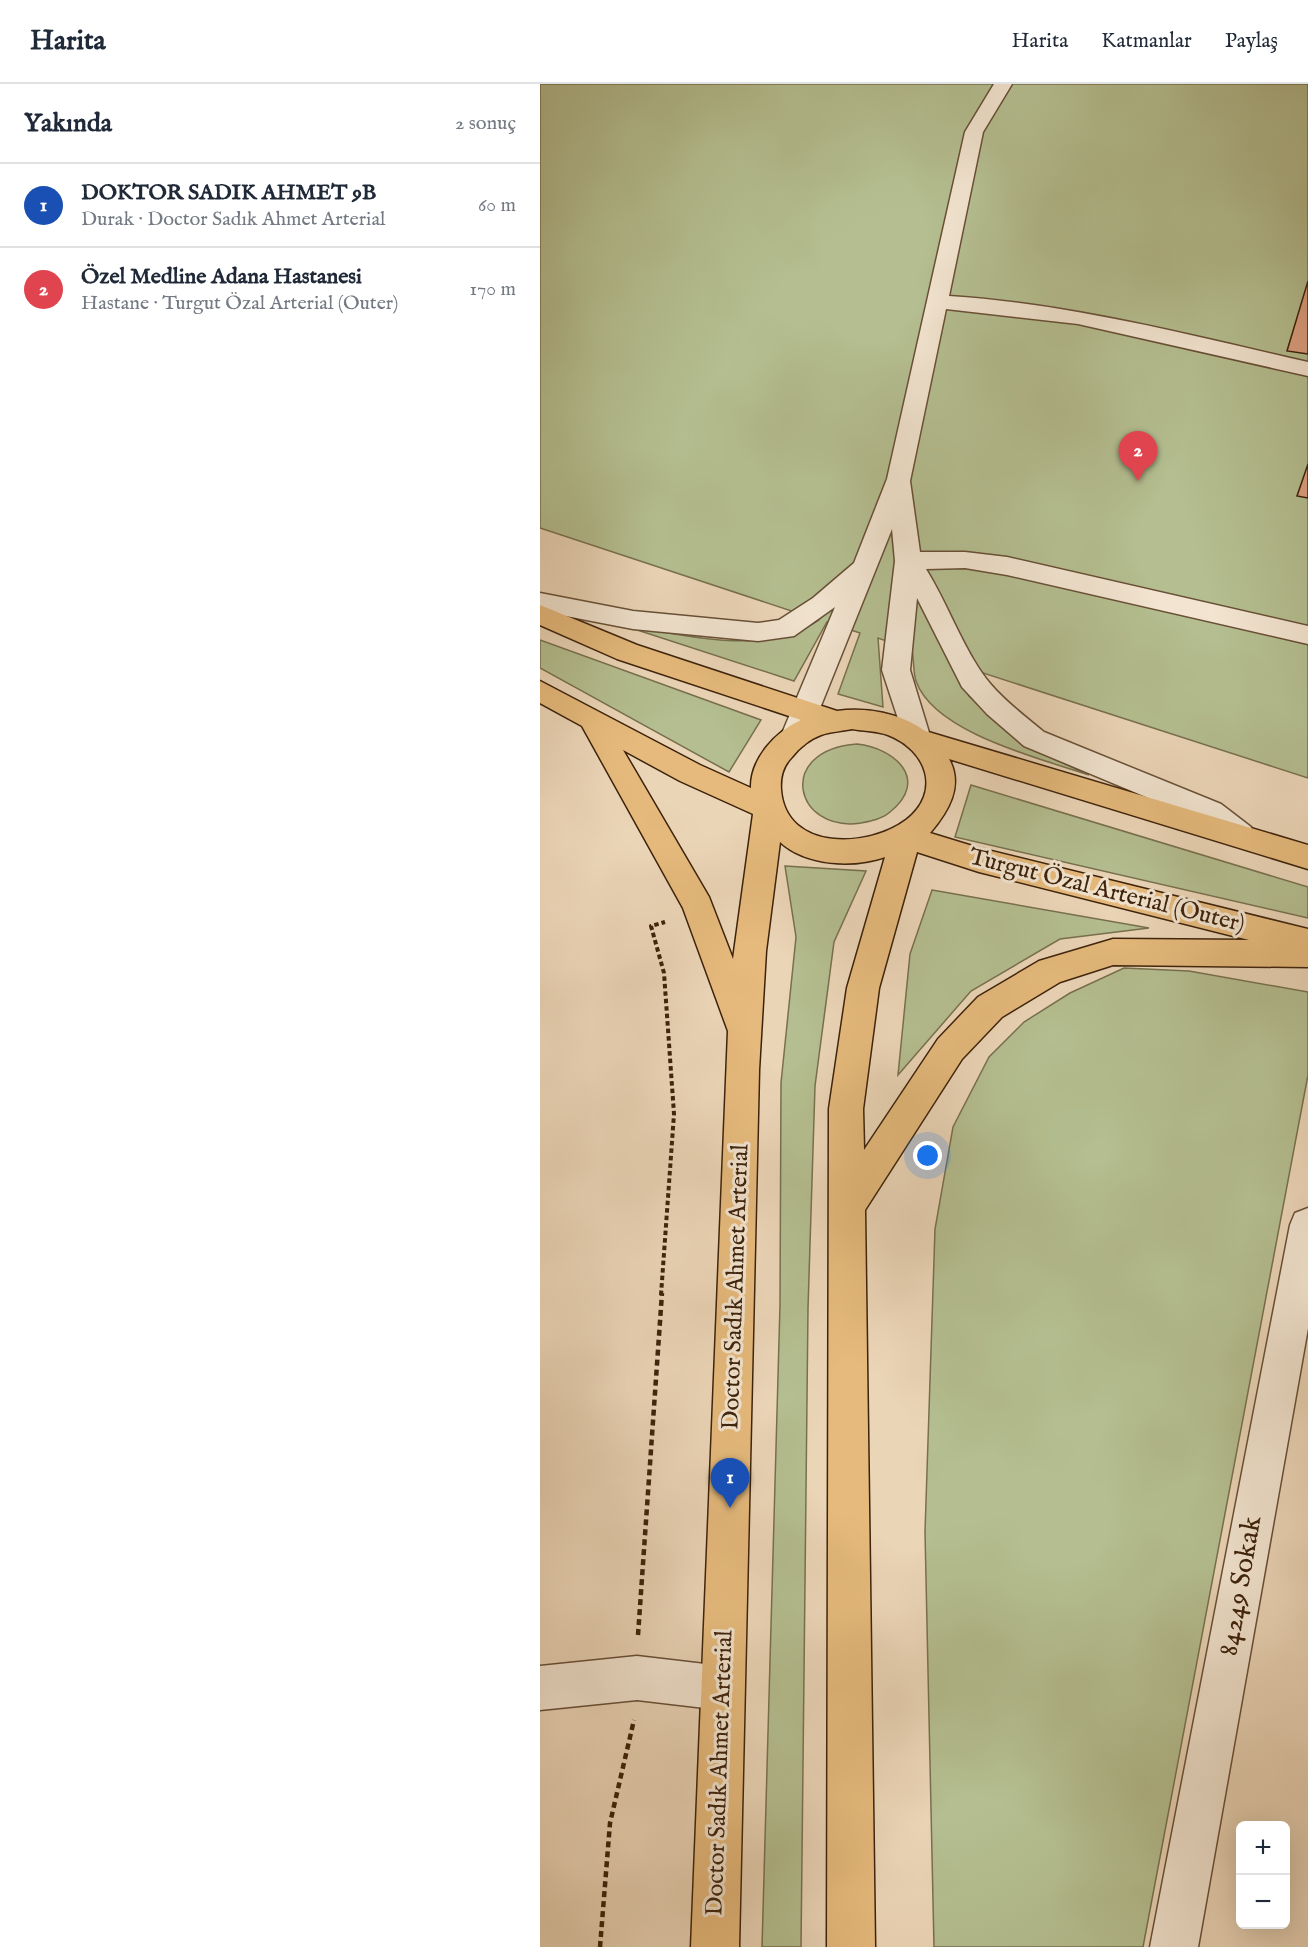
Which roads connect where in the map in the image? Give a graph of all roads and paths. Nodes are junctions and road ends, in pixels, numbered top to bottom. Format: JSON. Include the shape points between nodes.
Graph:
{"nodes":[{"id":1,"x":1003,"y":84,"type":"edge"},
{"id":2,"x":937,"y":302,"type":"junction"},
{"id":3,"x":1308,"y":369,"type":"edge"},
{"id":4,"x":899,"y":479,"type":"junction"},
{"id":5,"x":908,"y":561,"type":"junction"},
{"id":6,"x":865,"y":567,"type":"junction"},
{"id":7,"x":540,"y":603,"type":"edge"},
{"id":8,"x":540,"y":614,"type":"edge"},
{"id":9,"x":1308,"y":635,"type":"edge"},
{"id":10,"x":540,"y":692,"type":"edge"},
{"id":11,"x":806,"y":712,"type":"junction"},
{"id":12,"x":592,"y":720,"type":"junction"},
{"id":13,"x":836,"y":721,"type":"junction"},
{"id":14,"x":794,"y":738,"type":"junction"},
{"id":15,"x":917,"y":739,"type":"junction"},
{"id":16,"x":768,"y":808,"type":"junction"},
{"id":17,"x":1240,"y":835,"type":"junction"},
{"id":18,"x":906,"y":837,"type":"junction"},
{"id":19,"x":1308,"y":857,"type":"edge"},
{"id":20,"x":672,"y":921,"type":"dead end"},
{"id":21,"x":1308,"y":942,"type":"edge"},
{"id":22,"x":1308,"y":954,"type":"edge"},
{"id":23,"x":744,"y":1033,"type":"junction"},
{"id":24,"x":847,"y":1206,"type":"junction"},
{"id":25,"x":1308,"y":1225,"type":"edge"},
{"id":26,"x":638,"y":1640,"type":"dead end"},
{"id":27,"x":540,"y":1688,"type":"edge"},
{"id":28,"x":722,"y":1688,"type":"junction"},
{"id":29,"x":636,"y":1711,"type":"dead end"},
{"id":30,"x":600,"y":1947,"type":"edge"},
{"id":31,"x":715,"y":1947,"type":"edge"},
{"id":32,"x":850,"y":1947,"type":"edge"},
{"id":33,"x":1174,"y":1947,"type":"edge"}],
"edges":[{"from":1,"to":2,"type":"street","via":[[974,132]]},
{"from":2,"to":3,"type":"street","via":[[1062,313]]},
{"from":2,"to":4,"type":"street"},
{"from":4,"to":5,"type":"street"},
{"from":4,"to":6,"type":"street"},
{"from":5,"to":9,"type":"street","via":[[965,560],[1007,566]]},
{"from":5,"to":15,"type":"street","via":[[896,670]]},
{"from":5,"to":17,"type":"street","via":[[925,584],[967,673],[1014,724],[1034,739],[1211,812]]},
{"from":6,"to":7,"type":"street","via":[[822,604],[785,628],[758,632],[633,620]]},
{"from":6,"to":11,"type":"street"},
{"from":8,"to":11,"type":"main road","via":[[627,652]]},
{"from":10,"to":12,"type":"main road"},
{"from":11,"to":13,"type":"main road"},
{"from":11,"to":14,"type":"street"},
{"from":12,"to":16,"type":"main road","via":[[697,777]]},
{"from":12,"to":23,"type":"main road","via":[[698,906]]},
{"from":13,"to":14,"type":"main road"},
{"from":13,"to":15,"type":"main road","via":[[879,721]]},
{"from":14,"to":16,"type":"main road","via":[[769,766],[764,787]]},
{"from":15,"to":17,"type":"main road"},
{"from":15,"to":18,"type":"main road","via":[[938,767],[941,789],[933,812]]},
{"from":16,"to":18,"type":"main road","via":[[781,827],[801,842],[828,851],[859,852],[890,846]]},
{"from":16,"to":23,"type":"main road","name":"Doctor Sadık Ahmet Arterial"},
{"from":17,"to":19,"type":"main road"},
{"from":18,"to":21,"type":"main road","name":"Turgut Özal Arterial (Outer)","via":[[979,860]]},
{"from":18,"to":24,"type":"main road","via":[[863,988],[846,1109]]},
{"from":20,"to":26,"type":"path","via":[[651,926],[664,973],[674,1114]]},
{"from":22,"to":24,"type":"main road","via":[[1113,952],[1050,971],[990,1007],[950,1049]]},
{"from":23,"to":28,"type":"main road","name":"Doctor Sadık Ahmet Arterial"},
{"from":24,"to":32,"type":"main road"},
{"from":25,"to":33,"type":"street","name":"84249 Sokak"},
{"from":27,"to":28,"type":"street","via":[[637,1678]]},
{"from":28,"to":31,"type":"main road","name":"Doctor Sadık Ahmet Arterial"},
{"from":29,"to":30,"type":"path","via":[[610,1823]]}]}
